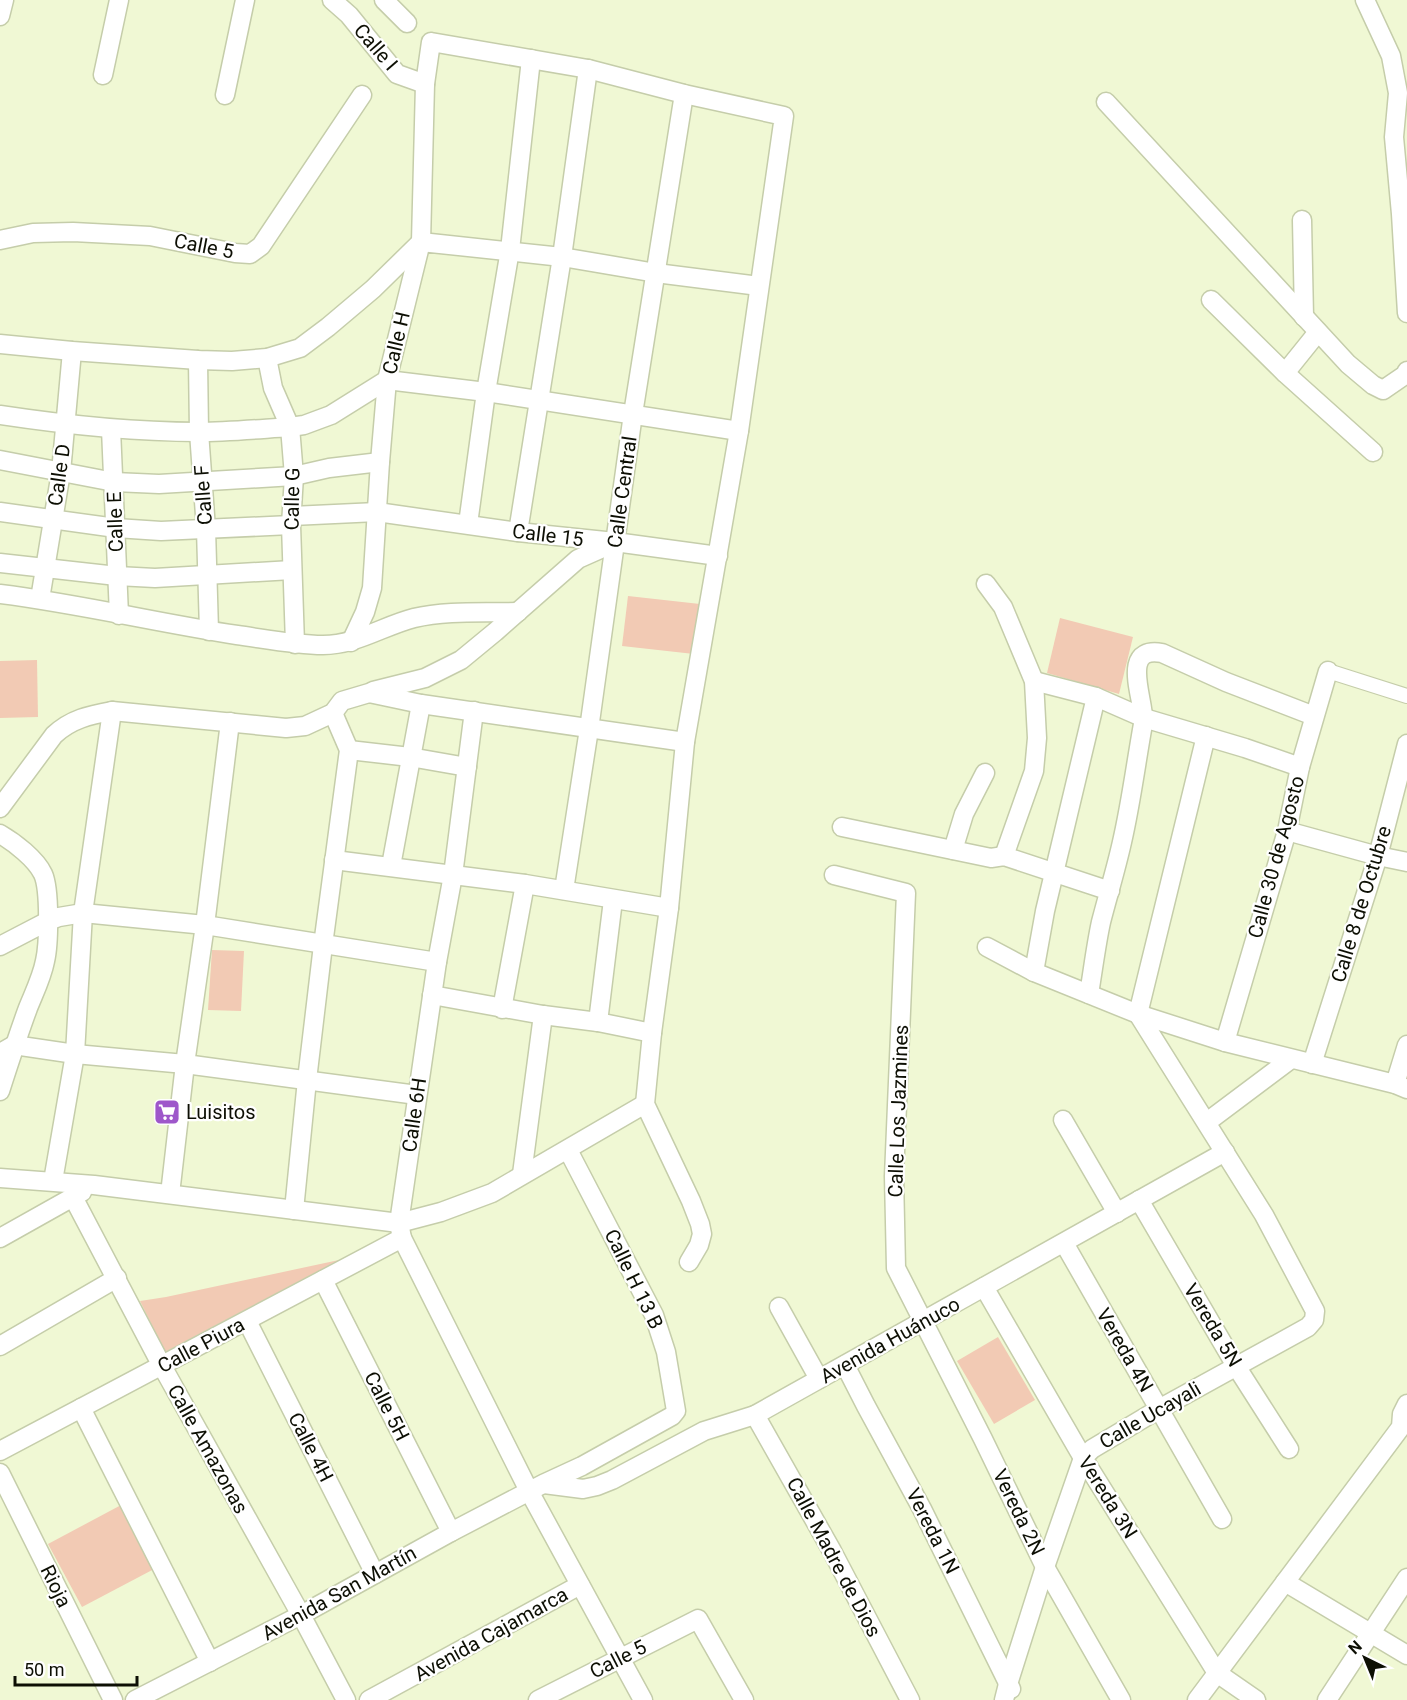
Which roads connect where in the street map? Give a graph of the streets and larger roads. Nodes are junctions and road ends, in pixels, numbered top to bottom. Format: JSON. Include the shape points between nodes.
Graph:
{"nodes":[{"id":1,"x":4,"y":0,"type":"edge"},
{"id":2,"x":119,"y":0,"type":"edge"},
{"id":3,"x":245,"y":0,"type":"edge"},
{"id":4,"x":332,"y":0,"type":"edge"},
{"id":5,"x":384,"y":0,"type":"edge"},
{"id":6,"x":1365,"y":0,"type":"edge"},
{"id":7,"x":0,"y":16,"type":"edge"},
{"id":8,"x":407,"y":23,"type":"dead end"},
{"id":9,"x":531,"y":58,"type":"junction"},
{"id":10,"x":588,"y":69,"type":"junction"},
{"id":11,"x":103,"y":75,"type":"dead end"},
{"id":12,"x":425,"y":84,"type":"junction"},
{"id":13,"x":684,"y":94,"type":"junction"},
{"id":14,"x":225,"y":95,"type":"dead end"},
{"id":15,"x":362,"y":95,"type":"dead end"},
{"id":16,"x":1106,"y":102,"type":"dead end"},
{"id":17,"x":1302,"y":220,"type":"dead end"},
{"id":18,"x":0,"y":240,"type":"edge"},
{"id":19,"x":421,"y":242,"type":"junction"},
{"id":20,"x":510,"y":250,"type":"junction"},
{"id":21,"x":562,"y":256,"type":"junction"},
{"id":22,"x":656,"y":273,"type":"junction"},
{"id":23,"x":759,"y":286,"type":"junction"},
{"id":24,"x":1211,"y":300,"type":"dead end"},
{"id":25,"x":1407,"y":313,"type":"edge"},
{"id":26,"x":1304,"y":317,"type":"junction"},
{"id":27,"x":1318,"y":332,"type":"junction"},
{"id":28,"x":0,"y":344,"type":"edge"},
{"id":29,"x":72,"y":351,"type":"junction"},
{"id":30,"x":267,"y":358,"type":"junction"},
{"id":31,"x":198,"y":360,"type":"junction"},
{"id":32,"x":1407,"y":371,"type":"edge"},
{"id":33,"x":1285,"y":373,"type":"junction"},
{"id":34,"x":387,"y":380,"type":"junction"},
{"id":35,"x":486,"y":392,"type":"junction"},
{"id":36,"x":538,"y":400,"type":"junction"},
{"id":37,"x":633,"y":414,"type":"junction"},
{"id":38,"x":0,"y":415,"type":"edge"},
{"id":39,"x":65,"y":425,"type":"junction"},
{"id":40,"x":290,"y":427,"type":"junction"},
{"id":41,"x":111,"y":429,"type":"junction"},
{"id":42,"x":739,"y":431,"type":"junction"},
{"id":43,"x":199,"y":432,"type":"junction"},
{"id":44,"x":1373,"y":452,"type":"dead end"},
{"id":45,"x":0,"y":460,"type":"edge"},
{"id":46,"x":380,"y":462,"type":"junction"},
{"id":47,"x":61,"y":472,"type":"junction"},
{"id":48,"x":294,"y":476,"type":"junction"},
{"id":49,"x":114,"y":482,"type":"junction"},
{"id":50,"x":202,"y":482,"type":"junction"},
{"id":51,"x":0,"y":512,"type":"edge"},
{"id":52,"x":377,"y":512,"type":"junction"},
{"id":53,"x":52,"y":520,"type":"junction"},
{"id":54,"x":292,"y":521,"type":"junction"},
{"id":55,"x":468,"y":524,"type":"junction"},
{"id":56,"x":116,"y":528,"type":"junction"},
{"id":57,"x":206,"y":529,"type":"junction"},
{"id":58,"x":518,"y":532,"type":"junction"},
{"id":59,"x":615,"y":542,"type":"junction"},
{"id":60,"x":718,"y":556,"type":"junction"},
{"id":61,"x":0,"y":563,"type":"edge"},
{"id":62,"x":44,"y":568,"type":"junction"},
{"id":63,"x":292,"y":570,"type":"junction"},
{"id":64,"x":207,"y":574,"type":"junction"},
{"id":65,"x":117,"y":576,"type":"junction"},
{"id":66,"x":986,"y":584,"type":"dead end"},
{"id":67,"x":0,"y":594,"type":"edge"},
{"id":68,"x":40,"y":599,"type":"junction"},
{"id":69,"x":518,"y":612,"type":"junction"},
{"id":70,"x":119,"y":615,"type":"junction"},
{"id":71,"x":209,"y":631,"type":"junction"},
{"id":72,"x":351,"y":642,"type":"junction"},
{"id":73,"x":295,"y":644,"type":"junction"},
{"id":74,"x":1328,"y":671,"type":"joint"},
{"id":75,"x":1034,"y":681,"type":"junction"},
{"id":76,"x":369,"y":693,"type":"junction"},
{"id":77,"x":1407,"y":696,"type":"edge"},
{"id":78,"x":1096,"y":698,"type":"junction"},
{"id":79,"x":420,"y":704,"type":"junction"},
{"id":80,"x":112,"y":711,"type":"junction"},
{"id":81,"x":474,"y":711,"type":"junction"},
{"id":82,"x":333,"y":713,"type":"junction"},
{"id":83,"x":1314,"y":716,"type":"junction"},
{"id":84,"x":1144,"y":718,"type":"junction"},
{"id":85,"x":230,"y":722,"type":"junction"},
{"id":86,"x":589,"y":729,"type":"junction"},
{"id":87,"x":1206,"y":735,"type":"junction"},
{"id":88,"x":685,"y":742,"type":"junction"},
{"id":89,"x":1407,"y":744,"type":"edge"},
{"id":90,"x":350,"y":750,"type":"junction"},
{"id":91,"x":410,"y":757,"type":"junction"},
{"id":92,"x":467,"y":766,"type":"junction"},
{"id":93,"x":1300,"y":767,"type":"junction"},
{"id":94,"x":985,"y":773,"type":"dead end"},
{"id":95,"x":0,"y":808,"type":"edge"},
{"id":96,"x":842,"y":827,"type":"dead end"},
{"id":97,"x":1287,"y":831,"type":"junction"},
{"id":98,"x":0,"y":834,"type":"edge"},
{"id":99,"x":953,"y":850,"type":"junction"},
{"id":100,"x":1004,"y":856,"type":"junction"},
{"id":101,"x":1378,"y":856,"type":"junction"},
{"id":102,"x":334,"y":860,"type":"junction"},
{"id":103,"x":1407,"y":862,"type":"edge"},
{"id":104,"x":391,"y":866,"type":"junction"},
{"id":105,"x":1054,"y":872,"type":"junction"},
{"id":106,"x":453,"y":875,"type":"junction"},
{"id":107,"x":834,"y":875,"type":"dead end"},
{"id":108,"x":525,"y":884,"type":"junction"},
{"id":109,"x":564,"y":890,"type":"junction"},
{"id":110,"x":1110,"y":891,"type":"junction"},
{"id":111,"x":614,"y":900,"type":"junction"},
{"id":112,"x":669,"y":908,"type":"junction"},
{"id":113,"x":83,"y":913,"type":"junction"},
{"id":114,"x":48,"y":921,"type":"junction"},
{"id":115,"x":205,"y":925,"type":"junction"},
{"id":116,"x":323,"y":945,"type":"junction"},
{"id":117,"x":0,"y":946,"type":"edge"},
{"id":118,"x":987,"y":947,"type":"dead end"},
{"id":119,"x":437,"y":962,"type":"junction"},
{"id":120,"x":1034,"y":972,"type":"junction"},
{"id":121,"x":1089,"y":994,"type":"junction"},
{"id":122,"x":432,"y":996,"type":"junction"},
{"id":123,"x":502,"y":1009,"type":"junction"},
{"id":124,"x":1138,"y":1014,"type":"junction"},
{"id":125,"x":543,"y":1015,"type":"junction"},
{"id":126,"x":598,"y":1022,"type":"junction"},
{"id":127,"x":652,"y":1032,"type":"junction"},
{"id":128,"x":1225,"y":1042,"type":"junction"},
{"id":129,"x":1407,"y":1045,"type":"edge"},
{"id":130,"x":7,"y":1049,"type":"edge"},
{"id":131,"x":75,"y":1054,"type":"junction"},
{"id":132,"x":1291,"y":1059,"type":"junction"},
{"id":133,"x":184,"y":1064,"type":"junction"},
{"id":134,"x":1312,"y":1064,"type":"junction"},
{"id":135,"x":307,"y":1080,"type":"junction"},
{"id":136,"x":1401,"y":1087,"type":"edge"},
{"id":137,"x":0,"y":1091,"type":"edge"},
{"id":138,"x":417,"y":1095,"type":"junction"},
{"id":139,"x":645,"y":1104,"type":"junction"},
{"id":140,"x":1064,"y":1120,"type":"dead end"},
{"id":141,"x":1207,"y":1122,"type":"junction"},
{"id":142,"x":568,"y":1150,"type":"junction"},
{"id":143,"x":1225,"y":1152,"type":"junction"},
{"id":144,"x":522,"y":1174,"type":"junction"},
{"id":145,"x":0,"y":1178,"type":"edge"},
{"id":146,"x":53,"y":1181,"type":"junction"},
{"id":147,"x":94,"y":1185,"type":"junction"},
{"id":148,"x":170,"y":1194,"type":"junction"},
{"id":149,"x":73,"y":1197,"type":"junction"},
{"id":150,"x":1139,"y":1200,"type":"junction"},
{"id":151,"x":294,"y":1210,"type":"junction"},
{"id":152,"x":1117,"y":1213,"type":"junction"},
{"id":153,"x":400,"y":1231,"type":"junction"},
{"id":154,"x":0,"y":1238,"type":"edge"},
{"id":155,"x":1064,"y":1242,"type":"junction"},
{"id":156,"x":689,"y":1262,"type":"dead end"},
{"id":157,"x":117,"y":1278,"type":"junction"},
{"id":158,"x":323,"y":1280,"type":"junction"},
{"id":159,"x":984,"y":1287,"type":"junction"},
{"id":160,"x":779,"y":1307,"type":"dead end"},
{"id":161,"x":247,"y":1321,"type":"junction"},
{"id":162,"x":922,"y":1322,"type":"junction"},
{"id":163,"x":0,"y":1346,"type":"edge"},
{"id":164,"x":845,"y":1365,"type":"junction"},
{"id":165,"x":162,"y":1366,"type":"junction"},
{"id":166,"x":1236,"y":1366,"type":"junction"},
{"id":167,"x":819,"y":1379,"type":"junction"},
{"id":168,"x":1407,"y":1404,"type":"edge"},
{"id":169,"x":81,"y":1408,"type":"junction"},
{"id":170,"x":1158,"y":1409,"type":"junction"},
{"id":171,"x":755,"y":1415,"type":"junction"},
{"id":172,"x":672,"y":1416,"type":"joint"},
{"id":173,"x":1404,"y":1429,"type":"edge"},
{"id":174,"x":1289,"y":1449,"type":"dead end"},
{"id":175,"x":0,"y":1451,"type":"edge"},
{"id":176,"x":1083,"y":1458,"type":"junction"},
{"id":177,"x":0,"y":1473,"type":"edge"},
{"id":178,"x":536,"y":1488,"type":"junction"},
{"id":179,"x":1222,"y":1519,"type":"dead end"},
{"id":180,"x":451,"y":1532,"type":"junction"},
{"id":181,"x":1045,"y":1567,"type":"junction"},
{"id":182,"x":375,"y":1574,"type":"junction"},
{"id":183,"x":1407,"y":1578,"type":"edge"},
{"id":184,"x":1285,"y":1582,"type":"junction"},
{"id":185,"x":580,"y":1585,"type":"junction"},
{"id":186,"x":301,"y":1615,"type":"junction"},
{"id":187,"x":1370,"y":1634,"type":"junction"},
{"id":188,"x":1407,"y":1655,"type":"edge"},
{"id":189,"x":619,"y":1658,"type":"junction"},
{"id":190,"x":210,"y":1662,"type":"junction"},
{"id":191,"x":1217,"y":1673,"type":"junction"},
{"id":192,"x":1010,"y":1695,"type":"edge"},
{"id":193,"x":112,"y":1700,"type":"edge"},
{"id":194,"x":135,"y":1700,"type":"edge"},
{"id":195,"x":346,"y":1700,"type":"edge"},
{"id":196,"x":369,"y":1700,"type":"edge"},
{"id":197,"x":540,"y":1700,"type":"edge"},
{"id":198,"x":643,"y":1700,"type":"edge"},
{"id":199,"x":744,"y":1700,"type":"edge"},
{"id":200,"x":910,"y":1700,"type":"edge"},
{"id":201,"x":1121,"y":1700,"type":"edge"},
{"id":202,"x":1197,"y":1700,"type":"edge"},
{"id":203,"x":1256,"y":1700,"type":"edge"},
{"id":204,"x":1327,"y":1700,"type":"edge"}],
"edges":[{"from":1,"to":7,"type":"street"},
{"from":2,"to":11,"type":"street"},
{"from":3,"to":14,"type":"street"},
{"from":4,"to":12,"type":"street","name":"Calle I","via":[[397,74]]},
{"from":5,"to":8,"type":"street"},
{"from":6,"to":25,"type":"street","via":[[1391,56],[1398,93],[1394,137]]},
{"from":9,"to":10,"type":"street"},
{"from":9,"to":12,"type":"street","name":"Calle H","via":[[431,42]]},
{"from":9,"to":20,"type":"street"},
{"from":10,"to":13,"type":"street"},
{"from":10,"to":21,"type":"street"},
{"from":12,"to":19,"type":"street","name":"Calle H"},
{"from":13,"to":22,"type":"street","name":"Calle Central"},
{"from":13,"to":23,"type":"street","via":[[784,116]]},
{"from":15,"to":18,"type":"street","name":"Calle 5","via":[[261,246],[250,255],[150,236],[33,233]]},
{"from":16,"to":26,"type":"street"},
{"from":17,"to":26,"type":"street"},
{"from":19,"to":20,"type":"street"},
{"from":19,"to":30,"type":"street","via":[[328,327],[300,348]]},
{"from":19,"to":34,"type":"street","name":"Calle H"},
{"from":20,"to":21,"type":"street"},
{"from":20,"to":35,"type":"street"},
{"from":21,"to":22,"type":"street"},
{"from":21,"to":36,"type":"street"},
{"from":22,"to":23,"type":"street"},
{"from":22,"to":37,"type":"street","name":"Calle Central"},
{"from":23,"to":42,"type":"street"},
{"from":24,"to":33,"type":"street"},
{"from":26,"to":27,"type":"street"},
{"from":27,"to":32,"type":"street","via":[[1373,386],[1383,390]]},
{"from":27,"to":33,"type":"street"},
{"from":28,"to":29,"type":"street"},
{"from":29,"to":31,"type":"street"},
{"from":29,"to":39,"type":"street","name":"Calle D"},
{"from":30,"to":31,"type":"street"},
{"from":30,"to":40,"type":"street","name":"Calle G","via":[[273,388]]},
{"from":31,"to":43,"type":"street","name":"Calle F"},
{"from":33,"to":44,"type":"street"},
{"from":34,"to":35,"type":"street"},
{"from":34,"to":40,"type":"street","via":[[331,415]]},
{"from":34,"to":46,"type":"street","name":"Calle H"},
{"from":35,"to":36,"type":"street"},
{"from":35,"to":55,"type":"street"},
{"from":36,"to":37,"type":"street"},
{"from":36,"to":58,"type":"street"},
{"from":37,"to":42,"type":"street"},
{"from":37,"to":59,"type":"street","name":"Calle Central"},
{"from":38,"to":39,"type":"street"},
{"from":39,"to":41,"type":"street"},
{"from":39,"to":47,"type":"street","name":"Calle D"},
{"from":40,"to":43,"type":"street"},
{"from":40,"to":48,"type":"street","name":"Calle G"},
{"from":41,"to":43,"type":"street"},
{"from":41,"to":49,"type":"street","name":"Calle E"},
{"from":42,"to":60,"type":"street"},
{"from":43,"to":50,"type":"street","name":"Calle F"},
{"from":45,"to":47,"type":"street"},
{"from":46,"to":48,"type":"street"},
{"from":46,"to":52,"type":"street","name":"Calle H"},
{"from":47,"to":49,"type":"street"},
{"from":47,"to":53,"type":"street","name":"Calle D"},
{"from":48,"to":50,"type":"street"},
{"from":48,"to":54,"type":"street","name":"Calle G"},
{"from":49,"to":50,"type":"street"},
{"from":49,"to":56,"type":"street","name":"Calle E"},
{"from":50,"to":57,"type":"street","name":"Calle F"},
{"from":51,"to":53,"type":"street","name":"Calle 15"},
{"from":52,"to":54,"type":"street","name":"Calle 15"},
{"from":52,"to":55,"type":"street","name":"Calle 15"},
{"from":52,"to":72,"type":"street","name":"Calle H","via":[[372,588]]},
{"from":53,"to":56,"type":"street","name":"Calle 15"},
{"from":53,"to":62,"type":"street","name":"Calle D"},
{"from":54,"to":57,"type":"street","name":"Calle 15"},
{"from":54,"to":63,"type":"street","name":"Calle G"},
{"from":55,"to":58,"type":"street","name":"Calle 15"},
{"from":56,"to":57,"type":"street","name":"Calle 15"},
{"from":56,"to":65,"type":"street","name":"Calle E"},
{"from":57,"to":64,"type":"street","name":"Calle F"},
{"from":58,"to":59,"type":"street","name":"Calle 15"},
{"from":59,"to":60,"type":"street","name":"Calle 15"},
{"from":59,"to":69,"type":"street","via":[[578,559]]},
{"from":59,"to":86,"type":"street","name":"Calle Central"},
{"from":60,"to":88,"type":"street"},
{"from":61,"to":62,"type":"street"},
{"from":62,"to":65,"type":"street"},
{"from":62,"to":68,"type":"street","name":"Calle D"},
{"from":63,"to":64,"type":"street"},
{"from":63,"to":73,"type":"street","name":"Calle G"},
{"from":64,"to":65,"type":"street"},
{"from":64,"to":71,"type":"street","name":"Calle F"},
{"from":65,"to":70,"type":"street","name":"Calle E"},
{"from":66,"to":75,"type":"street","via":[[1003,607]]},
{"from":67,"to":68,"type":"street"},
{"from":68,"to":70,"type":"street"},
{"from":69,"to":72,"type":"street","via":[[430,615],[390,625]]},
{"from":69,"to":76,"type":"street","via":[[460,660],[425,678]]},
{"from":70,"to":71,"type":"street"},
{"from":71,"to":73,"type":"street"},
{"from":72,"to":73,"type":"street","via":[[324,646]]},
{"from":74,"to":77,"type":"street"},
{"from":74,"to":83,"type":"street","name":"Calle 30 de Agosto"},
{"from":75,"to":78,"type":"street"},
{"from":75,"to":100,"type":"street","via":[[1034,771]]},
{"from":76,"to":79,"type":"street"},
{"from":76,"to":82,"type":"street","via":[[342,702]]},
{"from":78,"to":84,"type":"street"},
{"from":78,"to":105,"type":"street"},
{"from":79,"to":81,"type":"street"},
{"from":79,"to":91,"type":"street"},
{"from":80,"to":85,"type":"street"},
{"from":80,"to":95,"type":"street","via":[[63,726]]},
{"from":80,"to":113,"type":"street"},
{"from":81,"to":86,"type":"street"},
{"from":81,"to":92,"type":"street","name":"Calle 6H"},
{"from":82,"to":85,"type":"street","via":[[305,726],[286,729]]},
{"from":82,"to":90,"type":"street"},
{"from":83,"to":84,"type":"street","via":[[1152,651],[1137,664]]},
{"from":83,"to":93,"type":"street","name":"Calle 30 de Agosto"},
{"from":84,"to":87,"type":"street"},
{"from":84,"to":110,"type":"street"},
{"from":85,"to":115,"type":"street"},
{"from":86,"to":88,"type":"street"},
{"from":86,"to":109,"type":"street","name":"Calle Central"},
{"from":87,"to":93,"type":"street"},
{"from":87,"to":124,"type":"street"},
{"from":88,"to":112,"type":"street"},
{"from":89,"to":101,"type":"street","name":"Calle 8 de Octubre"},
{"from":90,"to":91,"type":"street"},
{"from":90,"to":102,"type":"street"},
{"from":91,"to":92,"type":"street"},
{"from":91,"to":104,"type":"street"},
{"from":92,"to":106,"type":"street","name":"Calle 6H"},
{"from":93,"to":97,"type":"street","name":"Calle 30 de Agosto"},
{"from":94,"to":99,"type":"street","via":[[964,814]]},
{"from":96,"to":99,"type":"street"},
{"from":97,"to":101,"type":"street"},
{"from":97,"to":128,"type":"street","name":"Calle 30 de Agosto"},
{"from":98,"to":114,"type":"street","via":[[43,873]]},
{"from":99,"to":100,"type":"street","via":[[991,858]]},
{"from":100,"to":105,"type":"street"},
{"from":101,"to":103,"type":"street"},
{"from":101,"to":134,"type":"street","name":"Calle 8 de Octubre"},
{"from":102,"to":104,"type":"street"},
{"from":102,"to":116,"type":"street"},
{"from":104,"to":106,"type":"street"},
{"from":105,"to":110,"type":"street"},
{"from":105,"to":120,"type":"street"},
{"from":106,"to":108,"type":"street"},
{"from":106,"to":119,"type":"street","name":"Calle 6H"},
{"from":107,"to":162,"type":"street","name":"Calle Los Jazmines","via":[[906,893],[895,1164],[896,1268]]},
{"from":108,"to":109,"type":"street"},
{"from":108,"to":123,"type":"street"},
{"from":109,"to":111,"type":"street"},
{"from":110,"to":121,"type":"street"},
{"from":111,"to":112,"type":"street"},
{"from":111,"to":126,"type":"street"},
{"from":112,"to":127,"type":"street"},
{"from":113,"to":114,"type":"street"},
{"from":113,"to":115,"type":"street"},
{"from":113,"to":131,"type":"street"},
{"from":114,"to":117,"type":"street"},
{"from":114,"to":130,"type":"street","via":[[46,961]]},
{"from":115,"to":116,"type":"street"},
{"from":115,"to":133,"type":"street"},
{"from":116,"to":119,"type":"street"},
{"from":116,"to":135,"type":"street"},
{"from":118,"to":120,"type":"street"},
{"from":119,"to":122,"type":"street","name":"Calle 6H"},
{"from":120,"to":121,"type":"street"},
{"from":121,"to":124,"type":"street"},
{"from":122,"to":123,"type":"street"},
{"from":122,"to":138,"type":"street","name":"Calle 6H"},
{"from":123,"to":125,"type":"street"},
{"from":124,"to":128,"type":"street"},
{"from":124,"to":141,"type":"street"},
{"from":125,"to":126,"type":"street"},
{"from":125,"to":144,"type":"street"},
{"from":126,"to":127,"type":"street"},
{"from":127,"to":139,"type":"street"},
{"from":128,"to":132,"type":"street"},
{"from":129,"to":136,"type":"street"},
{"from":130,"to":131,"type":"street"},
{"from":130,"to":137,"type":"street"},
{"from":131,"to":133,"type":"street"},
{"from":131,"to":146,"type":"street"},
{"from":132,"to":134,"type":"street"},
{"from":132,"to":141,"type":"street"},
{"from":133,"to":135,"type":"street"},
{"from":133,"to":148,"type":"street"},
{"from":134,"to":136,"type":"street"},
{"from":135,"to":138,"type":"street"},
{"from":135,"to":151,"type":"street"},
{"from":138,"to":153,"type":"street","name":"Calle 6H"},
{"from":139,"to":142,"type":"street"},
{"from":139,"to":156,"type":"street","via":[[700,1224],[699,1245]]},
{"from":140,"to":152,"type":"street"},
{"from":141,"to":143,"type":"street"},
{"from":142,"to":144,"type":"street"},
{"from":142,"to":172,"type":"street","name":"Calle H 13 B","via":[[654,1315],[666,1352],[676,1411]]},
{"from":143,"to":150,"type":"street","name":"Avenida Huánuco"},
{"from":143,"to":166,"type":"street","name":"Calle Ucayali","via":[[1315,1311],[1308,1328]]},
{"from":144,"to":153,"type":"street","via":[[492,1193]]},
{"from":145,"to":146,"type":"street"},
{"from":146,"to":147,"type":"street"},
{"from":147,"to":148,"type":"street"},
{"from":147,"to":149,"type":"street"},
{"from":148,"to":151,"type":"street"},
{"from":149,"to":154,"type":"street"},
{"from":149,"to":157,"type":"street","name":"Calle Amazonas"},
{"from":150,"to":152,"type":"street","name":"Avenida Huánuco"},
{"from":150,"to":166,"type":"street","name":"Vereda 5N"},
{"from":151,"to":153,"type":"street"},
{"from":152,"to":155,"type":"street","name":"Avenida Huánuco"},
{"from":153,"to":158,"type":"street","name":"Calle Piura"},
{"from":153,"to":178,"type":"street"},
{"from":155,"to":159,"type":"street","name":"Avenida Huánuco"},
{"from":155,"to":170,"type":"street","name":"Vereda 4N"},
{"from":157,"to":163,"type":"street"},
{"from":157,"to":165,"type":"street","name":"Calle Amazonas"},
{"from":158,"to":161,"type":"street","name":"Calle Piura"},
{"from":158,"to":180,"type":"street","name":"Calle 5H"},
{"from":159,"to":162,"type":"street","name":"Avenida Huánuco"},
{"from":159,"to":176,"type":"street","name":"Vereda 3N"},
{"from":160,"to":167,"type":"street"},
{"from":161,"to":165,"type":"street","name":"Calle Piura"},
{"from":161,"to":182,"type":"street","name":"Calle 4H"},
{"from":162,"to":164,"type":"street","name":"Avenida Huánuco"},
{"from":162,"to":181,"type":"street","name":"Vereda 2N"},
{"from":164,"to":167,"type":"street","name":"Avenida Huánuco"},
{"from":164,"to":192,"type":"street","name":"Vereda 1N","via":[[922,1509]]},
{"from":165,"to":169,"type":"street","name":"Calle Piura"},
{"from":165,"to":186,"type":"street","name":"Calle Amazonas"},
{"from":166,"to":170,"type":"street","name":"Calle Ucayali"},
{"from":166,"to":174,"type":"street","name":"Vereda 5N"},
{"from":167,"to":171,"type":"street","name":"Avenida Huánuco"},
{"from":168,"to":173,"type":"street","via":[[1402,1414]]},
{"from":169,"to":175,"type":"street","name":"Calle Piura"},
{"from":169,"to":190,"type":"street"},
{"from":170,"to":176,"type":"street","name":"Calle Ucayali"},
{"from":170,"to":179,"type":"street","name":"Vereda 4N"},
{"from":171,"to":178,"type":"street","name":"Avenida Huánuco","via":[[704,1431],[597,1486]]},
{"from":171,"to":200,"type":"street","name":"Calle Madre de Dios"},
{"from":172,"to":178,"type":"street","name":"Avenida San Martín"},
{"from":173,"to":184,"type":"street"},
{"from":176,"to":181,"type":"street","name":"Calle Ucayali"},
{"from":176,"to":191,"type":"street","name":"Vereda 3N"},
{"from":177,"to":193,"type":"street","name":"Rioja"},
{"from":178,"to":180,"type":"street","name":"Avenida San Martín"},
{"from":178,"to":185,"type":"street"},
{"from":180,"to":182,"type":"street","name":"Avenida San Martín"},
{"from":181,"to":192,"type":"street","name":"Calle Ucayali"},
{"from":181,"to":201,"type":"street","name":"Vereda 2N"},
{"from":182,"to":186,"type":"street","name":"Avenida San Martín"},
{"from":183,"to":187,"type":"street"},
{"from":184,"to":187,"type":"street"},
{"from":184,"to":191,"type":"street"},
{"from":185,"to":189,"type":"street"},
{"from":185,"to":196,"type":"street","name":"Avenida Cajamarca"},
{"from":186,"to":190,"type":"street","name":"Avenida San Martín"},
{"from":186,"to":195,"type":"street","name":"Calle Amazonas"},
{"from":187,"to":188,"type":"street"},
{"from":187,"to":204,"type":"street"},
{"from":189,"to":197,"type":"street","name":"Calle 5"},
{"from":189,"to":198,"type":"street"},
{"from":189,"to":199,"type":"street","name":"Calle 5","via":[[698,1619]]},
{"from":190,"to":194,"type":"street","name":"Avenida San Martín"},
{"from":191,"to":202,"type":"street"},
{"from":191,"to":203,"type":"street"}]}
